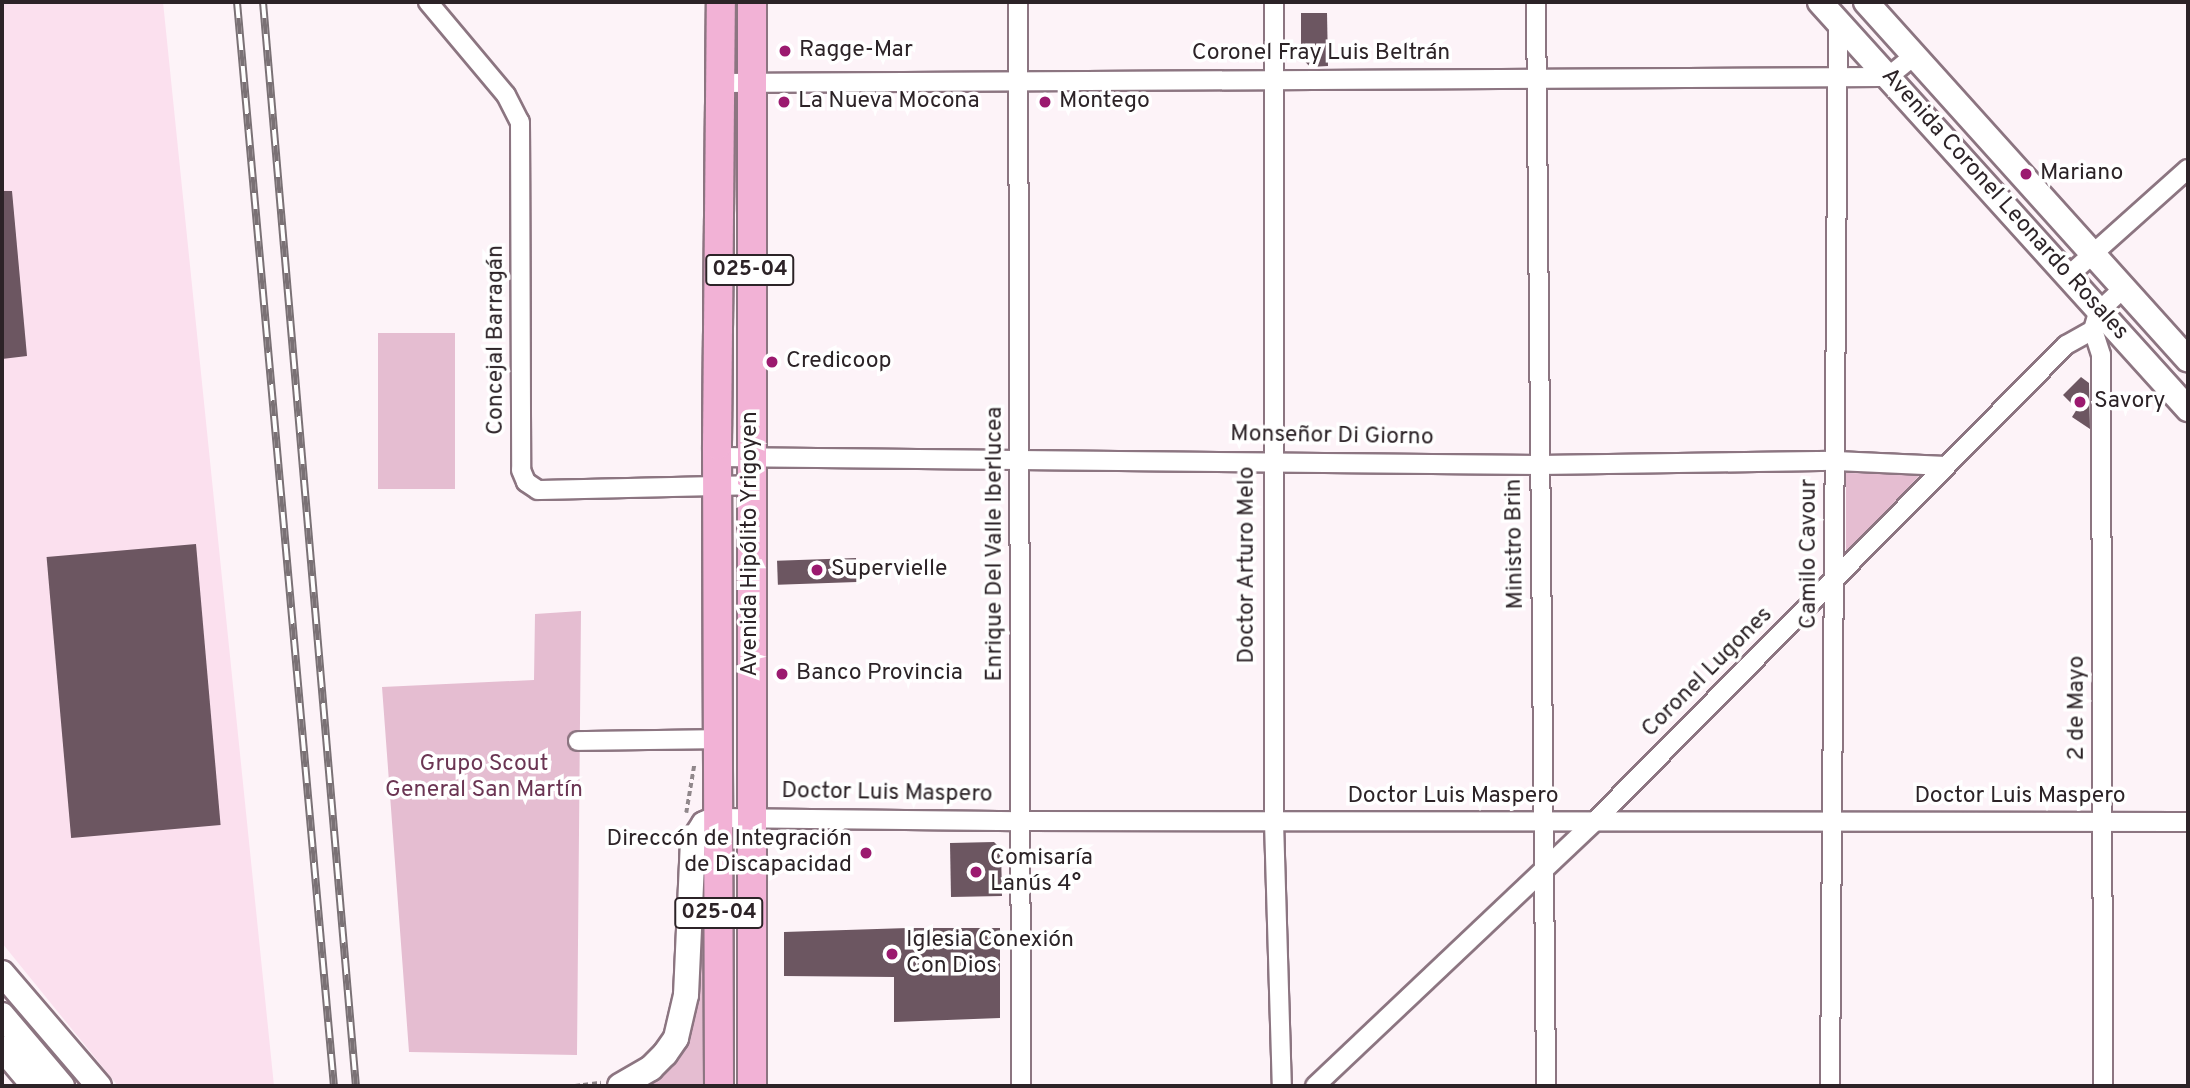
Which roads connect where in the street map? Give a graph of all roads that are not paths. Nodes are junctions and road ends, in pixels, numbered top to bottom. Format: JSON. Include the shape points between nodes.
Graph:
{"nodes":[{"id":1,"x":428,"y":2,"type":"edge"},
{"id":2,"x":721,"y":2,"type":"edge"},
{"id":3,"x":752,"y":2,"type":"edge"},
{"id":4,"x":1018,"y":2,"type":"edge"},
{"id":5,"x":1274,"y":2,"type":"edge"},
{"id":6,"x":1536,"y":2,"type":"edge"},
{"id":7,"x":1820,"y":2,"type":"edge"},
{"id":8,"x":1856,"y":2,"type":"edge"},
{"id":9,"x":1866,"y":2,"type":"edge"},
{"id":10,"x":1838,"y":22,"type":"junction"},
{"id":11,"x":1914,"y":56,"type":"junction"},
{"id":12,"x":1889,"y":76,"type":"junction"},
{"id":13,"x":1838,"y":77,"type":"junction"},
{"id":14,"x":1536,"y":78,"type":"junction"},
{"id":15,"x":1273,"y":79,"type":"junction"},
{"id":16,"x":1018,"y":80,"type":"junction"},
{"id":17,"x":752,"y":82,"type":"junction"},
{"id":18,"x":721,"y":83,"type":"junction"},
{"id":19,"x":2188,"y":169,"type":"edge"},
{"id":20,"x":2095,"y":254,"type":"junction"},
{"id":21,"x":2067,"y":277,"type":"junction"},
{"id":22,"x":2124,"y":288,"type":"junction"},
{"id":23,"x":2096,"y":321,"type":"junction"},
{"id":24,"x":2188,"y":359,"type":"edge"},
{"id":25,"x":2188,"y":409,"type":"edge"},
{"id":26,"x":717,"y":457,"type":"junction"},
{"id":27,"x":751,"y":457,"type":"junction"},
{"id":28,"x":1020,"y":457,"type":"junction"},
{"id":29,"x":1273,"y":460,"type":"junction"},
{"id":30,"x":1836,"y":461,"type":"junction"},
{"id":31,"x":1539,"y":465,"type":"junction"},
{"id":32,"x":1946,"y":466,"type":"junction"},
{"id":33,"x":718,"y":485,"type":"junction"},
{"id":34,"x":751,"y":485,"type":"junction"},
{"id":35,"x":1835,"y":579,"type":"junction"},
{"id":36,"x":718,"y":739,"type":"junction"},
{"id":37,"x":578,"y":741,"type":"dead end"},
{"id":38,"x":753,"y":817,"type":"junction"},
{"id":39,"x":718,"y":818,"type":"junction"},
{"id":40,"x":1022,"y":821,"type":"junction"},
{"id":41,"x":1273,"y":821,"type":"junction"},
{"id":42,"x":1546,"y":821,"type":"junction"},
{"id":43,"x":1595,"y":821,"type":"junction"},
{"id":44,"x":1831,"y":821,"type":"junction"},
{"id":45,"x":2103,"y":821,"type":"junction"},
{"id":46,"x":2188,"y":822,"type":"edge"},
{"id":47,"x":1546,"y":868,"type":"junction"},
{"id":48,"x":2,"y":973,"type":"edge"},
{"id":49,"x":2,"y":1015,"type":"edge"},
{"id":50,"x":2,"y":1048,"type":"edge"},
{"id":51,"x":34,"y":1086,"type":"edge"},
{"id":52,"x":62,"y":1086,"type":"edge"},
{"id":53,"x":99,"y":1086,"type":"edge"},
{"id":54,"x":620,"y":1086,"type":"edge"},
{"id":55,"x":719,"y":1086,"type":"edge"},
{"id":56,"x":752,"y":1086,"type":"edge"},
{"id":57,"x":1021,"y":1086,"type":"edge"},
{"id":58,"x":1282,"y":1086,"type":"edge"},
{"id":59,"x":1315,"y":1086,"type":"edge"},
{"id":60,"x":1546,"y":1086,"type":"edge"},
{"id":61,"x":1830,"y":1086,"type":"edge"},
{"id":62,"x":2103,"y":1086,"type":"edge"}],
"edges":[{"from":1,"to":33,"type":"street","name":"Concejal Barragán","via":[[506,95],[520,122],[521,470],[526,482],[538,490]]},
{"from":2,"to":18,"type":"main road","name":"Avenida Hipólito Yrigoyen","number":"025-04"},
{"from":3,"to":17,"type":"main road","name":"Avenida Hipólito Yrigoyen","number":"025-04"},
{"from":4,"to":16,"type":"street","name":"Enrique Del Valle Iberlucea"},
{"from":5,"to":15,"type":"street","name":"Doctor Arturo Melo"},
{"from":6,"to":14,"type":"street","name":"Ministro Brin"},
{"from":7,"to":10,"type":"street","name":"Avenida Coronel Leonardo Rosales"},
{"from":8,"to":10,"type":"street"},
{"from":9,"to":11,"type":"street","name":"Avenida Coronel Leonardo Rosales"},
{"from":10,"to":12,"type":"street","name":"Avenida Coronel Leonardo Rosales"},
{"from":10,"to":13,"type":"street","name":"Camilo Cavour"},
{"from":11,"to":12,"type":"street"},
{"from":11,"to":20,"type":"street","name":"Avenida Coronel Leonardo Rosales"},
{"from":12,"to":13,"type":"street","name":"Coronel Fray Luis Beltrán"},
{"from":12,"to":21,"type":"street","name":"Avenida Coronel Leonardo Rosales"},
{"from":13,"to":14,"type":"street","name":"Coronel Fray Luis Beltrán"},
{"from":13,"to":30,"type":"street","name":"Camilo Cavour"},
{"from":14,"to":15,"type":"street","name":"Coronel Fray Luis Beltrán"},
{"from":14,"to":31,"type":"street","name":"Ministro Brin"},
{"from":15,"to":16,"type":"street","name":"Coronel Fray Luis Beltrán"},
{"from":15,"to":29,"type":"street","name":"Doctor Arturo Melo"},
{"from":16,"to":17,"type":"street","name":"Coronel Fray Luis Beltrán"},
{"from":16,"to":28,"type":"street","name":"Enrique Del Valle Iberlucea"},
{"from":17,"to":18,"type":"street","name":"Coronel Fray Luis Beltrán"},
{"from":17,"to":27,"type":"main road","name":"Avenida Hipólito Yrigoyen","number":"025-04"},
{"from":18,"to":26,"type":"main road","name":"Avenida Hipólito Yrigoyen","number":"025-04"},
{"from":19,"to":20,"type":"street"},
{"from":20,"to":21,"type":"street"},
{"from":20,"to":22,"type":"street","name":"Avenida Coronel Leonardo Rosales"},
{"from":21,"to":23,"type":"street","name":"Avenida Coronel Leonardo Rosales"},
{"from":22,"to":23,"type":"street","name":"Coronel Lugones"},
{"from":22,"to":24,"type":"street","name":"Avenida Coronel Leonardo Rosales"},
{"from":23,"to":25,"type":"street","name":"Avenida Coronel Leonardo Rosales"},
{"from":23,"to":32,"type":"street","name":"Coronel Lugones","via":[[2066,345]]},
{"from":23,"to":45,"type":"street","name":"2 de Mayo","via":[[2101,355]]},
{"from":26,"to":27,"type":"street","name":"Monseñor Di Giorno"},
{"from":26,"to":33,"type":"main road","name":"Avenida Hipólito Yrigoyen","number":"025-04"},
{"from":27,"to":28,"type":"street","name":"Monseñor Di Giorno"},
{"from":27,"to":34,"type":"main road","name":"Avenida Hipólito Yrigoyen","number":"025-04"},
{"from":28,"to":29,"type":"street","name":"Monseñor Di Giorno"},
{"from":28,"to":40,"type":"street","name":"Enrique Del Valle Iberlucea"},
{"from":29,"to":31,"type":"street","name":"Monseñor Di Giorno"},
{"from":29,"to":41,"type":"street","name":"Doctor Arturo Melo"},
{"from":30,"to":31,"type":"street","name":"Monseñor Di Giorno"},
{"from":30,"to":32,"type":"street","name":"Monseñor Di Giorno"},
{"from":30,"to":35,"type":"street","name":"Camilo Cavour"},
{"from":31,"to":42,"type":"street","name":"Ministro Brin"},
{"from":32,"to":35,"type":"street","name":"Coronel Lugones"},
{"from":33,"to":34,"type":"street","name":"Concejal Barragán"},
{"from":33,"to":36,"type":"main road","name":"Avenida Hipólito Yrigoyen","number":"025-04"},
{"from":34,"to":38,"type":"main road","name":"Avenida Hipólito Yrigoyen","number":"025-04"},
{"from":35,"to":43,"type":"street","name":"Coronel Lugones"},
{"from":35,"to":44,"type":"street","name":"Camilo Cavour"},
{"from":36,"to":37,"type":"street"},
{"from":36,"to":39,"type":"main road","name":"Avenida Hipólito Yrigoyen","number":"025-04"},
{"from":38,"to":39,"type":"street","name":"Doctor Luis Maspero"},
{"from":38,"to":40,"type":"street","name":"Doctor Luis Maspero"},
{"from":38,"to":56,"type":"main road","name":"Avenida Hipólito Yrigoyen","number":"025-04"},
{"from":39,"to":54,"type":"street","via":[[704,824],[693,841],[687,995],[676,1038],[651,1068]]},
{"from":39,"to":55,"type":"main road","name":"Avenida Hipólito Yrigoyen","number":"025-04"},
{"from":40,"to":41,"type":"street","name":"Doctor Luis Maspero"},
{"from":40,"to":57,"type":"street","name":"Enrique Del Valle Iberlucea"},
{"from":41,"to":42,"type":"street","name":"Doctor Luis Maspero"},
{"from":41,"to":58,"type":"street","name":"Doctor Arturo Melo"},
{"from":42,"to":43,"type":"street","name":"Doctor Luis Maspero"},
{"from":42,"to":47,"type":"street","name":"Ministro Brin"},
{"from":43,"to":44,"type":"street","name":"Doctor Luis Maspero"},
{"from":43,"to":47,"type":"street","name":"Coronel Lugones"},
{"from":44,"to":45,"type":"street","name":"Doctor Luis Maspero"},
{"from":44,"to":61,"type":"street","name":"Camilo Cavour"},
{"from":45,"to":46,"type":"street","name":"Doctor Luis Maspero"},
{"from":45,"to":62,"type":"street","name":"2 de Mayo"},
{"from":47,"to":59,"type":"street","name":"Coronel Lugones"},
{"from":47,"to":60,"type":"street","name":"Ministro Brin"},
{"from":48,"to":53,"type":"street"},
{"from":49,"to":52,"type":"street"},
{"from":50,"to":51,"type":"street"}]}
